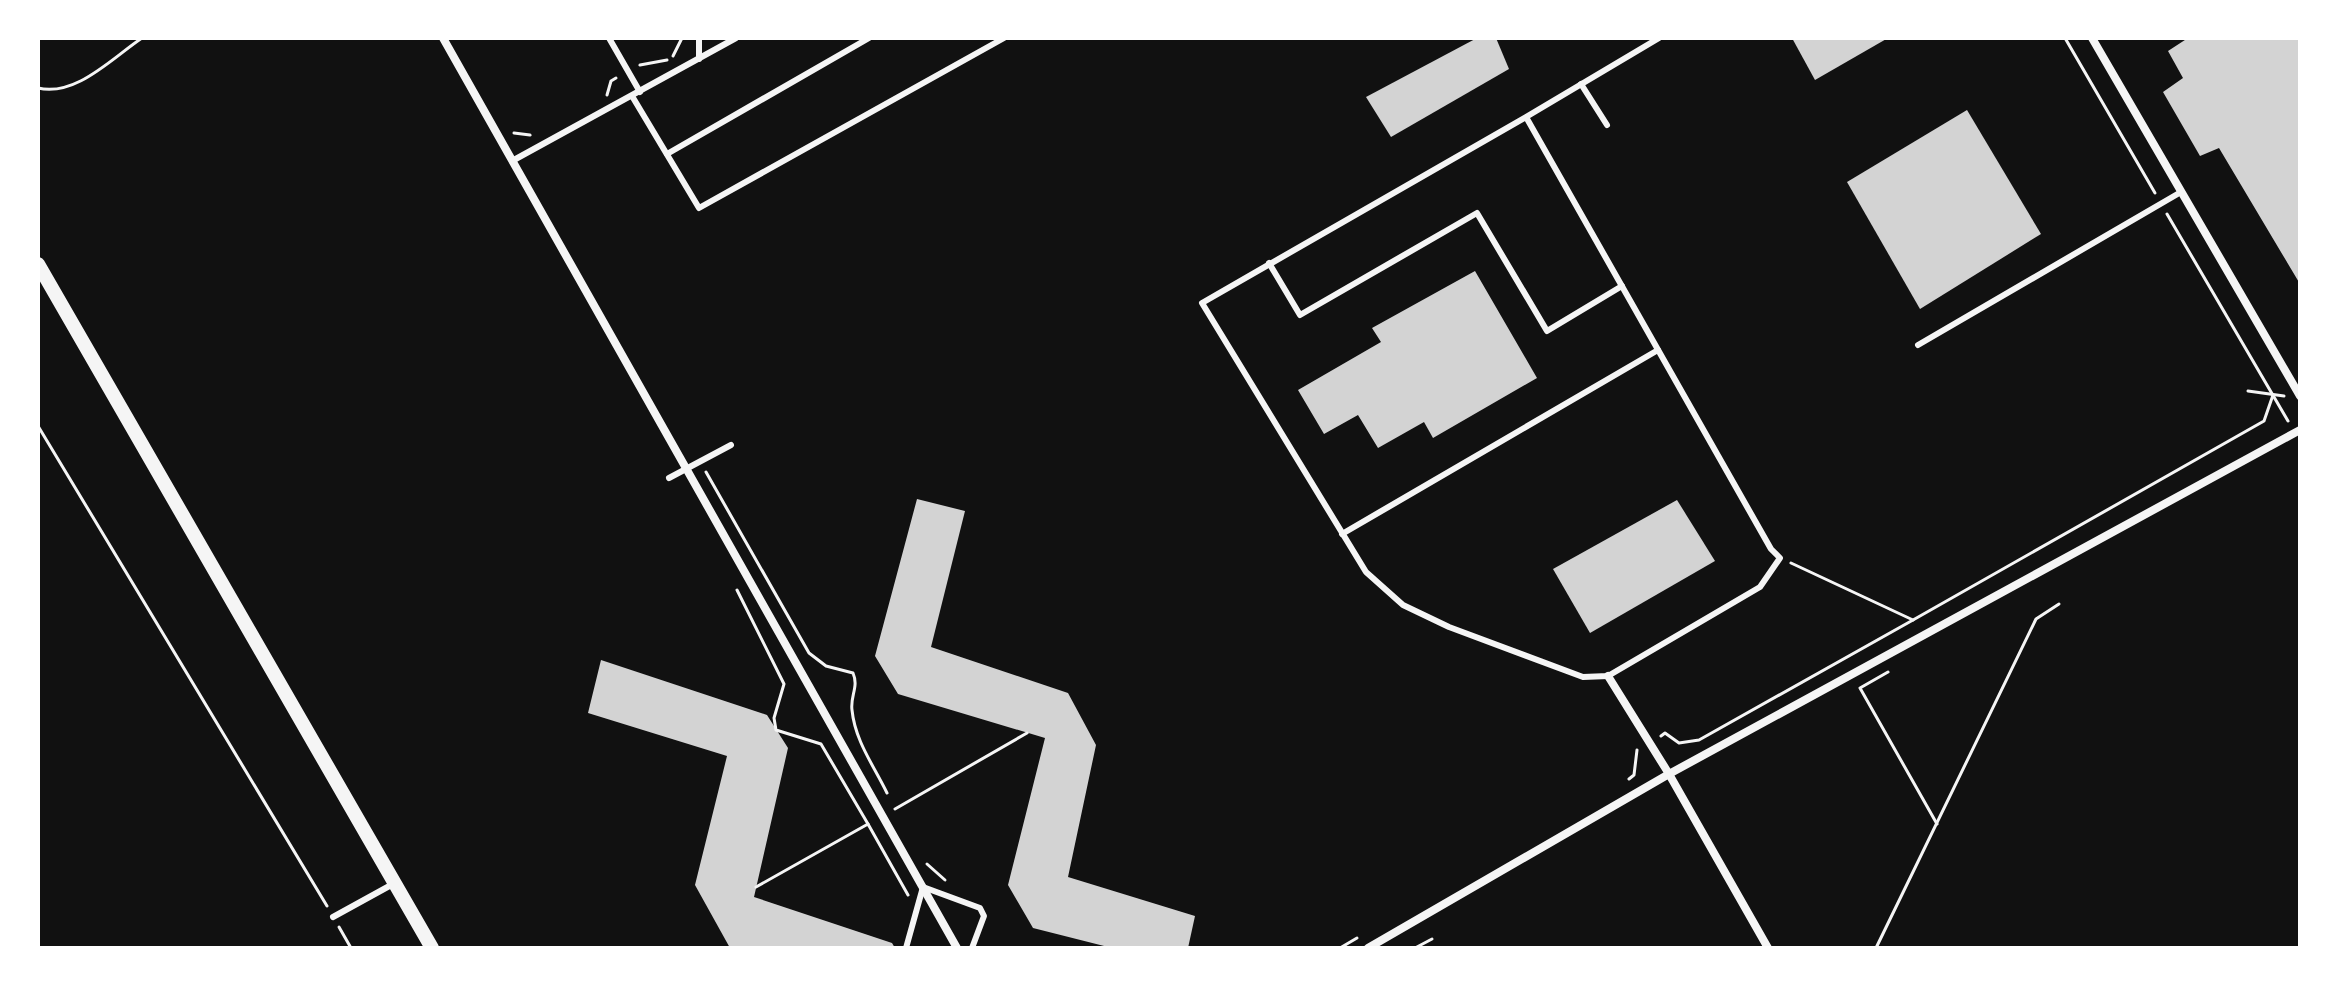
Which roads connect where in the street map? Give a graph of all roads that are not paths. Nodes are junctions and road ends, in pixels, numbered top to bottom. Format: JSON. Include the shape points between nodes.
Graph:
{"nodes":[{"id":1,"x":443,"y":38,"type":"edge"},
{"id":2,"x":609,"y":38,"type":"edge"},
{"id":3,"x":699,"y":38,"type":"edge"},
{"id":4,"x":736,"y":38,"type":"edge"},
{"id":5,"x":869,"y":38,"type":"edge"},
{"id":6,"x":1004,"y":38,"type":"edge"},
{"id":7,"x":1659,"y":38,"type":"edge"},
{"id":8,"x":2092,"y":38,"type":"edge"},
{"id":9,"x":699,"y":59,"type":"junction"},
{"id":10,"x":1581,"y":84,"type":"junction"},
{"id":11,"x":640,"y":92,"type":"junction"},
{"id":12,"x":632,"y":96,"type":"junction"},
{"id":13,"x":1526,"y":117,"type":"junction"},
{"id":14,"x":1607,"y":125,"type":"dead end"},
{"id":15,"x":667,"y":154,"type":"junction"},
{"id":16,"x":512,"y":161,"type":"junction"},
{"id":17,"x":2181,"y":192,"type":"junction"},
{"id":18,"x":1269,"y":263,"type":"junction"},
{"id":19,"x":38,"y":264,"type":"edge"},
{"id":20,"x":1622,"y":286,"type":"junction"},
{"id":21,"x":1918,"y":345,"type":"dead end"},
{"id":22,"x":1658,"y":350,"type":"junction"},
{"id":23,"x":2300,"y":396,"type":"edge"},
{"id":24,"x":2297,"y":431,"type":"edge"},
{"id":25,"x":731,"y":445,"type":"dead end"},
{"id":26,"x":687,"y":471,"type":"junction"},
{"id":27,"x":669,"y":478,"type":"dead end"},
{"id":28,"x":1342,"y":534,"type":"junction"},
{"id":29,"x":1608,"y":676,"type":"junction"},
{"id":30,"x":1669,"y":774,"type":"junction"},
{"id":31,"x":394,"y":883,"type":"junction"},
{"id":32,"x":923,"y":887,"type":"junction"},
{"id":33,"x":333,"y":917,"type":"road end"},
{"id":34,"x":432,"y":948,"type":"edge"},
{"id":35,"x":906,"y":948,"type":"edge"},
{"id":36,"x":957,"y":948,"type":"edge"},
{"id":37,"x":972,"y":948,"type":"edge"},
{"id":38,"x":1368,"y":948,"type":"edge"},
{"id":39,"x":1768,"y":948,"type":"edge"}],
"edges":[{"from":1,"to":16,"type":"street"},
{"from":2,"to":11,"type":"lane"},
{"from":3,"to":9,"type":"lane"},
{"from":4,"to":9,"type":"lane"},
{"from":5,"to":15,"type":"lane"},
{"from":6,"to":15,"type":"lane","via":[[699,208]]},
{"from":7,"to":10,"type":"lane"},
{"from":8,"to":17,"type":"street"},
{"from":9,"to":11,"type":"lane"},
{"from":10,"to":13,"type":"lane"},
{"from":10,"to":14,"type":"lane"},
{"from":11,"to":12,"type":"lane"},
{"from":12,"to":15,"type":"lane"},
{"from":12,"to":16,"type":"lane"},
{"from":13,"to":18,"type":"lane"},
{"from":13,"to":20,"type":"lane"},
{"from":16,"to":26,"type":"street"},
{"from":17,"to":21,"type":"lane"},
{"from":17,"to":23,"type":"street"},
{"from":18,"to":20,"type":"lane","via":[[1300,315],[1477,213],[1547,331]]},
{"from":18,"to":28,"type":"lane","via":[[1202,303]]},
{"from":19,"to":31,"type":"street"},
{"from":20,"to":22,"type":"lane"},
{"from":22,"to":28,"type":"lane"},
{"from":22,"to":29,"type":"lane","via":[[1780,558],[1760,587]]},
{"from":24,"to":30,"type":"street"},
{"from":25,"to":26,"type":"lane"},
{"from":26,"to":27,"type":"lane"},
{"from":26,"to":32,"type":"street"},
{"from":28,"to":29,"type":"lane","via":[[1366,572],[1403,605],[1583,677]]},
{"from":29,"to":30,"type":"street"},
{"from":30,"to":38,"type":"street"},
{"from":30,"to":39,"type":"street"},
{"from":31,"to":33,"type":"lane"},
{"from":31,"to":34,"type":"street"},
{"from":32,"to":35,"type":"lane"},
{"from":32,"to":36,"type":"street"},
{"from":32,"to":37,"type":"lane","via":[[980,908],[984,916]]}]}
